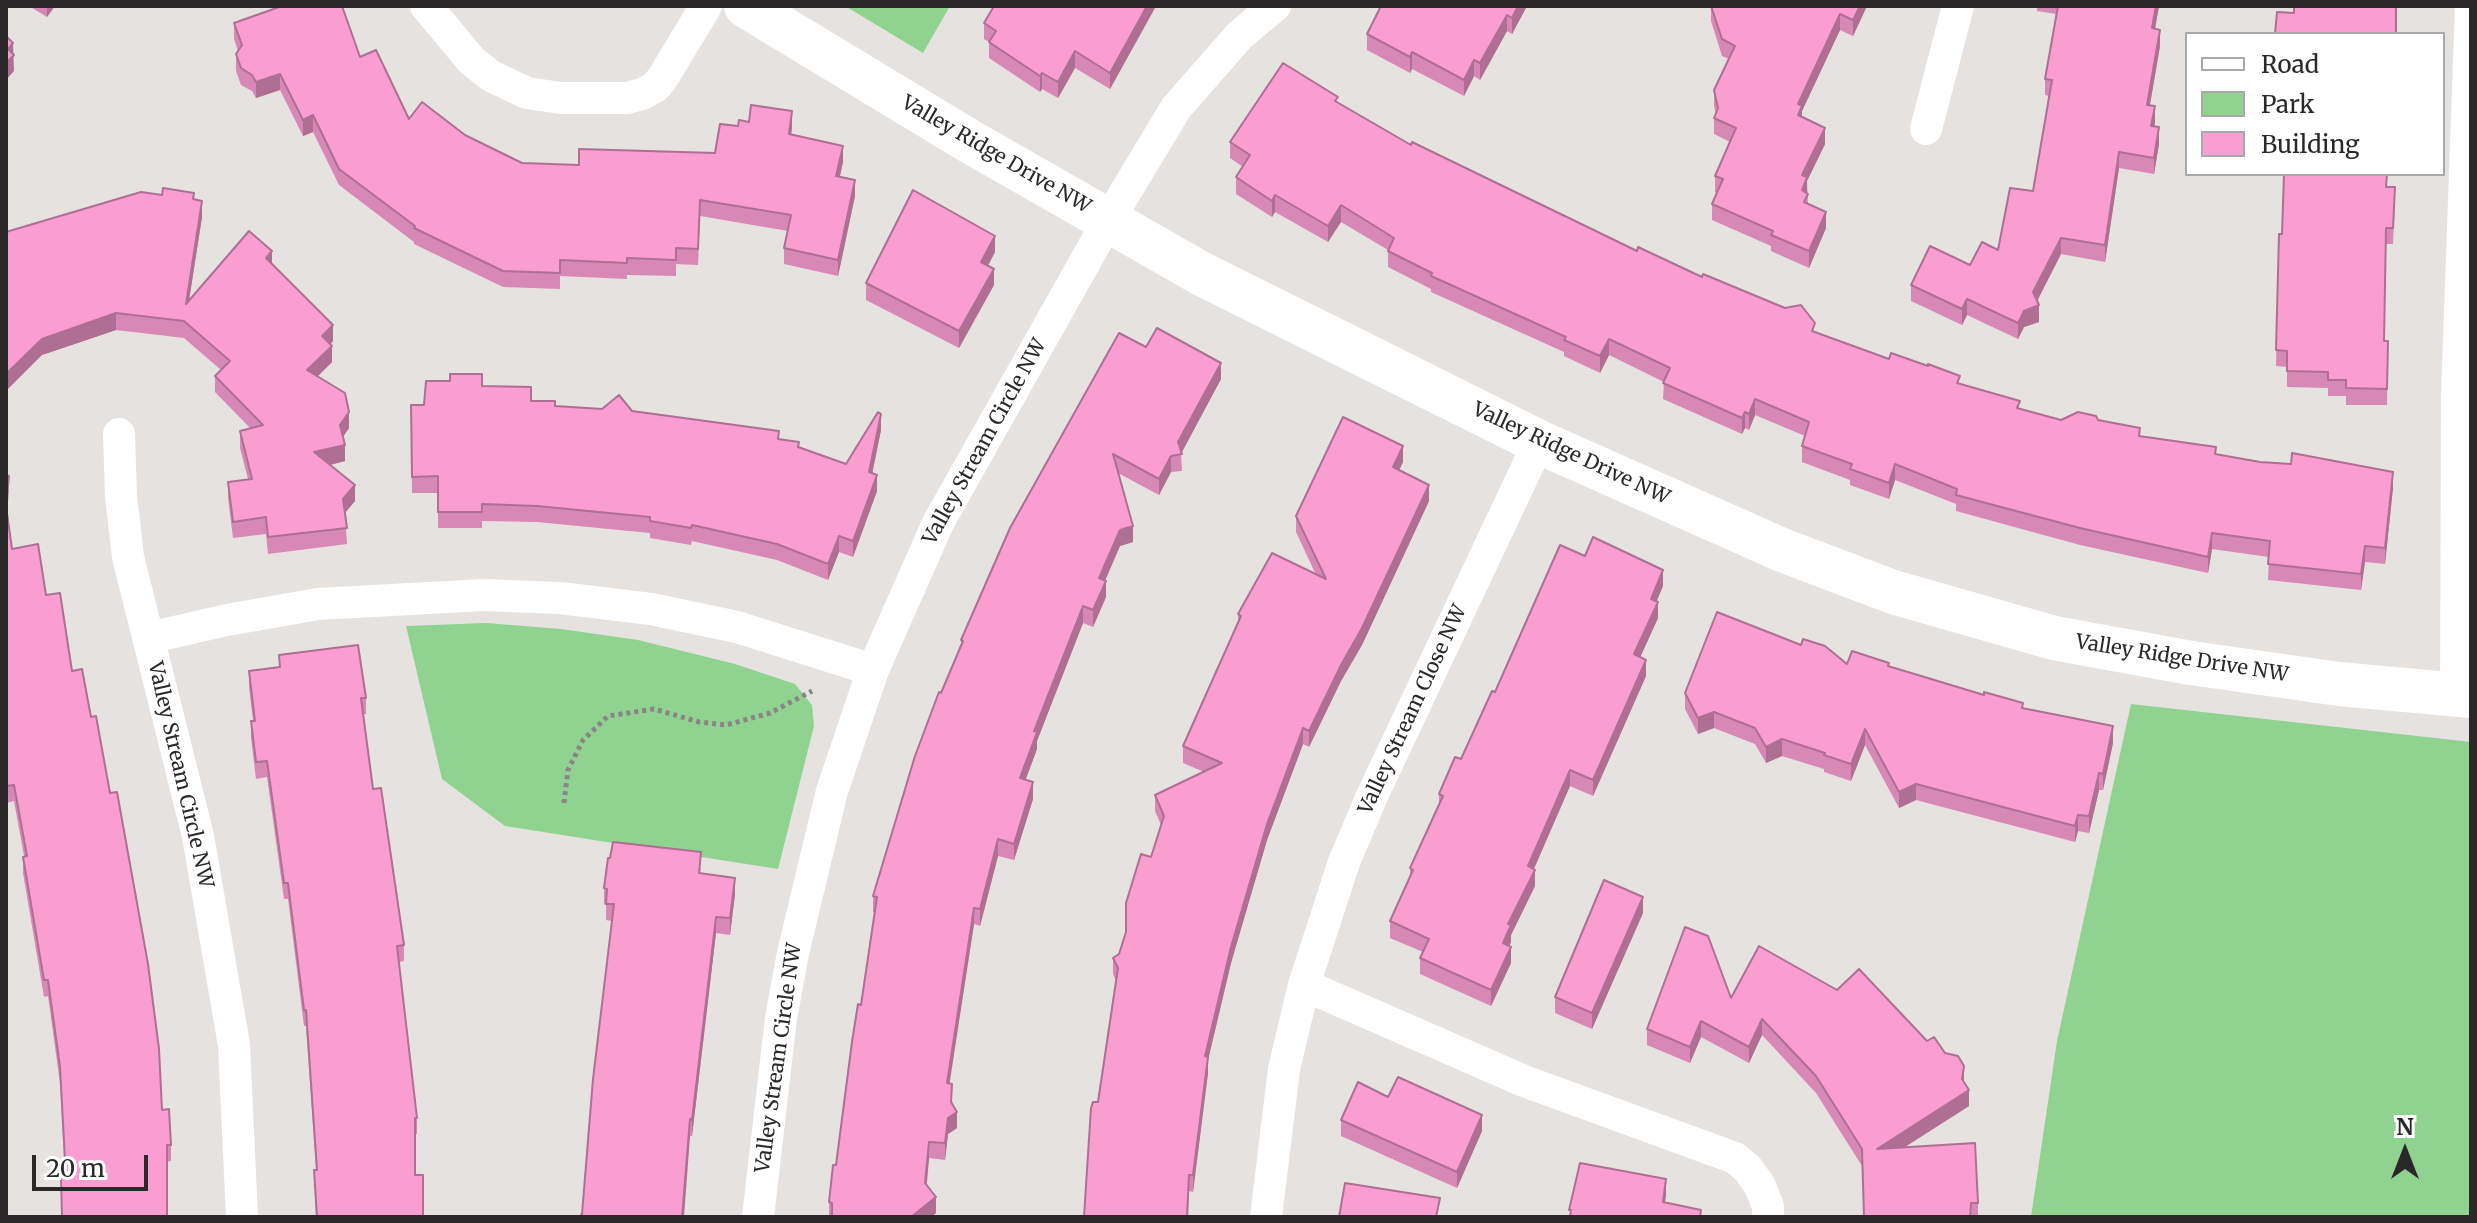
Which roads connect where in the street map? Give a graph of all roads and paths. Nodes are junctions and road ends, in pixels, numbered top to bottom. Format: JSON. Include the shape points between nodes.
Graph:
{"nodes":[{"id":1,"x":426,"y":6,"type":"edge"},
{"id":2,"x":706,"y":6,"type":"edge"},
{"id":3,"x":746,"y":6,"type":"edge"},
{"id":4,"x":1275,"y":6,"type":"edge"},
{"id":5,"x":1958,"y":6,"type":"edge"},
{"id":6,"x":2471,"y":6,"type":"edge"},
{"id":7,"x":1926,"y":129,"type":"dead end"},
{"id":8,"x":1108,"y":221,"type":"junction"},
{"id":9,"x":119,"y":434,"type":"dead end"},
{"id":10,"x":1539,"y":442,"type":"junction"},
{"id":11,"x":148,"y":638,"type":"junction"},
{"id":12,"x":873,"y":670,"type":"junction"},
{"id":13,"x":812,"y":691,"type":"dead end"},
{"id":14,"x":2464,"y":695,"type":"edge"},
{"id":15,"x":564,"y":803,"type":"dead end"},
{"id":16,"x":1304,"y":985,"type":"junction"},
{"id":17,"x":242,"y":1217,"type":"edge"},
{"id":18,"x":758,"y":1217,"type":"edge"},
{"id":19,"x":1266,"y":1217,"type":"edge"},
{"id":20,"x":1768,"y":1217,"type":"edge"}],
"edges":[{"from":1,"to":2,"type":"street","via":[[472,61],[506,85],[545,97],[627,98],[662,79]]},
{"from":3,"to":8,"type":"street","name":"Valley Ridge Drive NW"},
{"from":4,"to":8,"type":"street","name":"Valley Stream Circle NW","via":[[1240,35],[1176,108]]},
{"from":5,"to":7,"type":"street"},
{"from":6,"to":14,"type":"street","via":[[2457,395]]},
{"from":8,"to":10,"type":"street","name":"Valley Ridge Drive NW","via":[[1213,280]]},
{"from":8,"to":12,"type":"street","name":"Valley Stream Circle NW","via":[[944,512]]},
{"from":9,"to":11,"type":"street","via":[[128,557]]},
{"from":10,"to":14,"type":"street","name":"Valley Ridge Drive NW","via":[[1782,550],[1981,619],[2191,663]]},
{"from":10,"to":16,"type":"street","name":"Valley Stream Close NW","via":[[1372,796],[1344,862]]},
{"from":11,"to":12,"type":"street","name":"Valley Stream Circle NW","via":[[318,604],[484,595],[560,598],[737,627]]},
{"from":11,"to":17,"type":"street","name":"Valley Stream Circle NW","via":[[198,836],[234,1045]]},
{"from":12,"to":18,"type":"street","name":"Valley Stream Circle NW","via":[[832,791],[793,953]]},
{"from":13,"to":15,"type":"path","via":[[770,713],[726,725],[654,709],[608,716],[583,740],[568,770]]},
{"from":16,"to":19,"type":"street","name":"Valley Stream Close NW","via":[[1284,1069]]},
{"from":16,"to":20,"type":"street","via":[[1524,1081],[1735,1158],[1760,1186]]}]}
